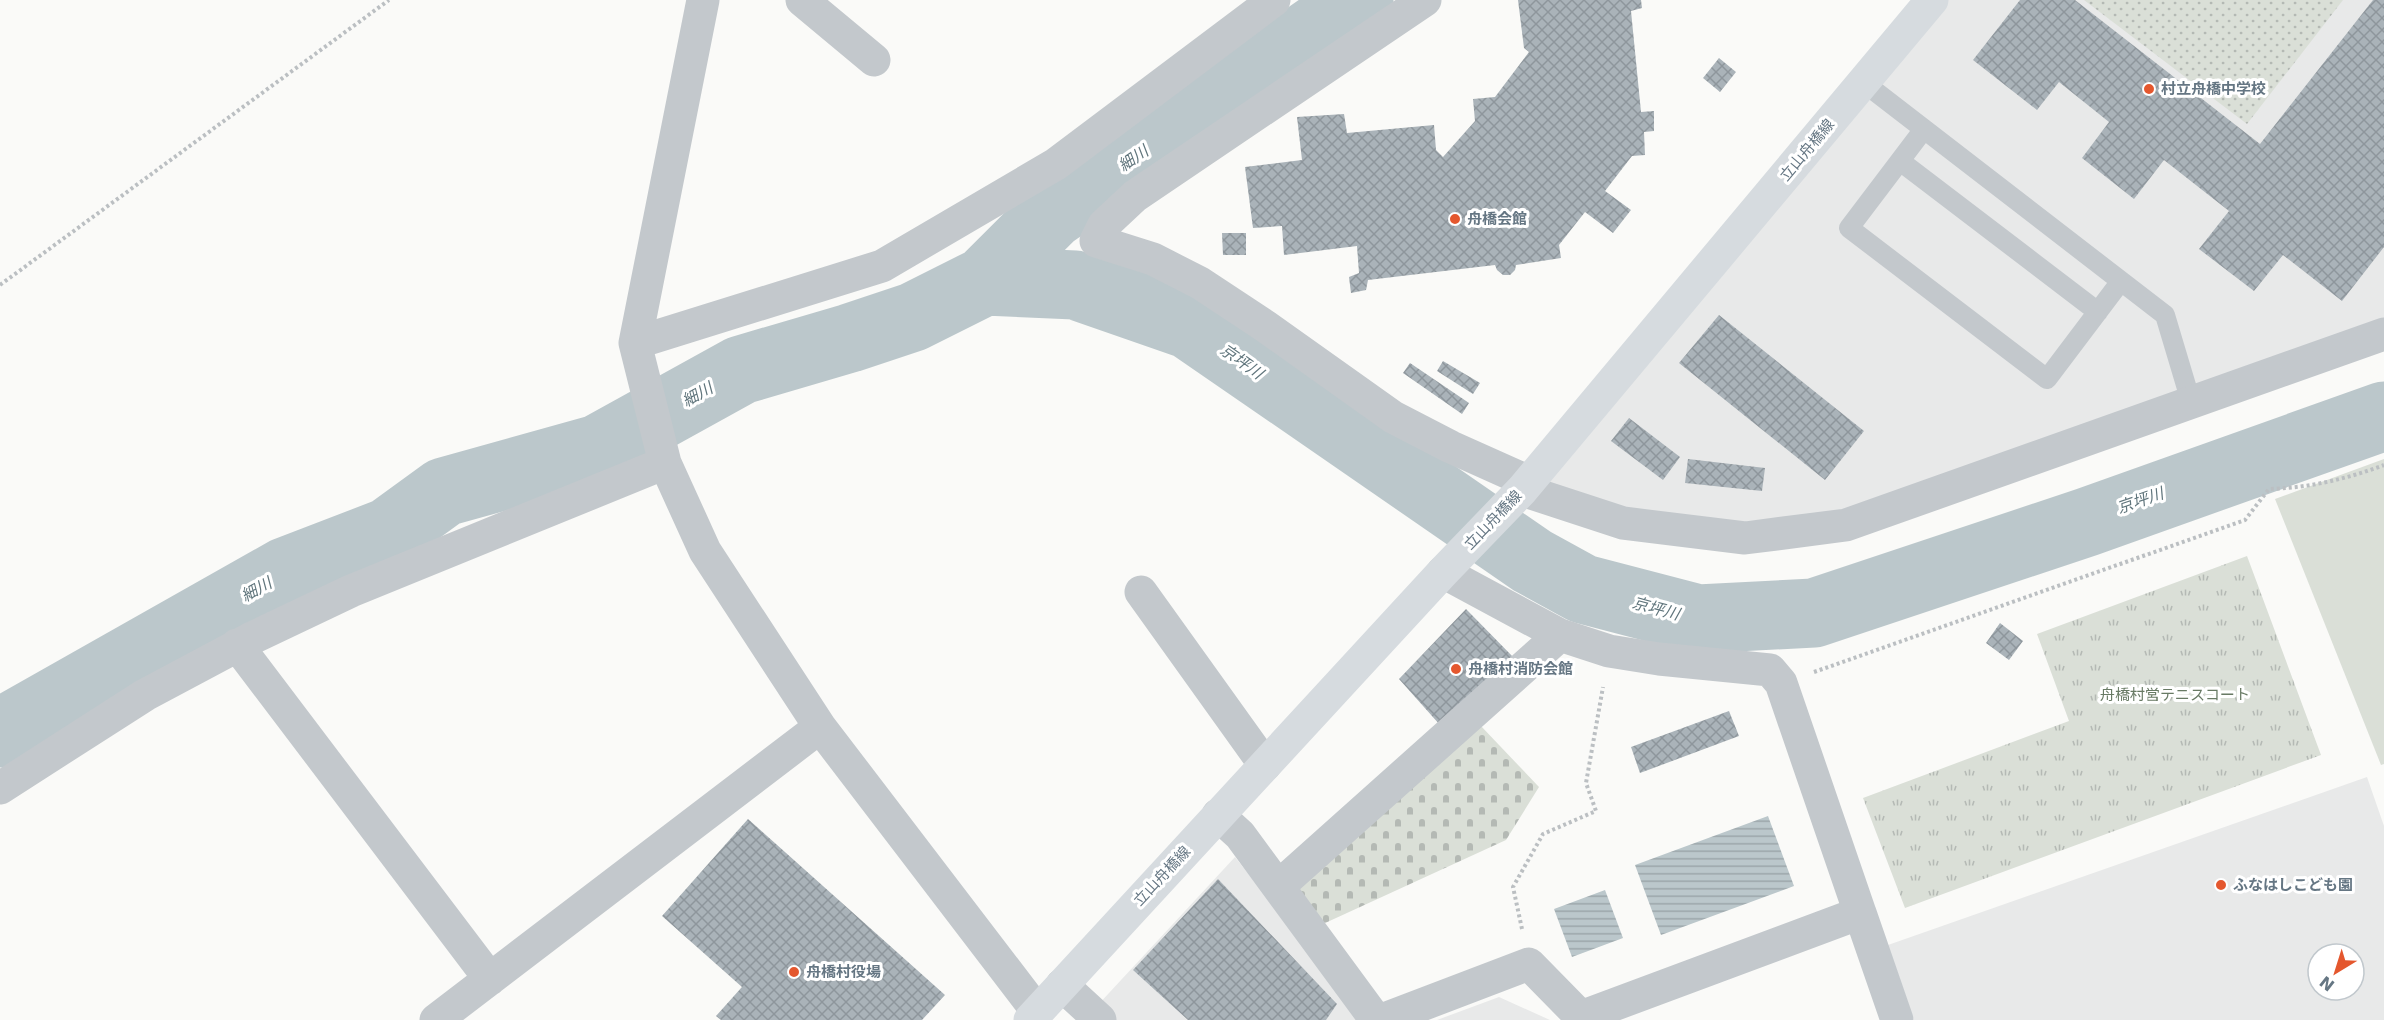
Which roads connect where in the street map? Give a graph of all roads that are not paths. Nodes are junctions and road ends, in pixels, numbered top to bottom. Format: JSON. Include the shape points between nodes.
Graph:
{"nodes":[{"id":1,"x":703,"y":0,"type":"edge"},
{"id":2,"x":802,"y":0,"type":"edge"},
{"id":3,"x":1274,"y":0,"type":"edge"},
{"id":4,"x":1425,"y":0,"type":"edge"},
{"id":5,"x":1932,"y":0,"type":"edge"},
{"id":6,"x":874,"y":60,"type":"dead end"},
{"id":7,"x":1863,"y":82,"type":"junction"},
{"id":8,"x":1924,"y":129,"type":"junction"},
{"id":9,"x":1900,"y":161,"type":"junction"},
{"id":10,"x":2121,"y":281,"type":"junction"},
{"id":11,"x":2098,"y":312,"type":"junction"},
{"id":12,"x":2384,"y":334,"type":"edge"},
{"id":13,"x":635,"y":343,"type":"junction"},
{"id":14,"x":2191,"y":402,"type":"junction"},
{"id":15,"x":665,"y":464,"type":"junction"},
{"id":16,"x":1526,"y":486,"type":"junction"},
{"id":17,"x":1443,"y":572,"type":"junction"},
{"id":18,"x":1141,"y":592,"type":"dead end"},
{"id":19,"x":1560,"y":635,"type":"junction"},
{"id":20,"x":237,"y":645,"type":"junction"},
{"id":21,"x":820,"y":727,"type":"junction"},
{"id":22,"x":1265,"y":765,"type":"junction"},
{"id":23,"x":0,"y":788,"type":"edge"},
{"id":24,"x":1218,"y":815,"type":"junction"},
{"id":25,"x":1279,"y":886,"type":"junction"},
{"id":26,"x":1860,"y":913,"type":"junction"},
{"id":27,"x":490,"y":979,"type":"junction"},
{"id":28,"x":1062,"y":985,"type":"junction"},
{"id":29,"x":1034,"y":1016,"type":"edge"},
{"id":30,"x":436,"y":1020,"type":"edge"},
{"id":31,"x":1100,"y":1020,"type":"edge"},
{"id":32,"x":1376,"y":1020,"type":"edge"},
{"id":33,"x":1382,"y":1020,"type":"edge"},
{"id":34,"x":1897,"y":1020,"type":"edge"}],
"edges":[{"from":1,"to":13,"type":"street"},
{"from":2,"to":6,"type":"street"},
{"from":3,"to":13,"type":"street","via":[[1056,164],[882,266]]},
{"from":4,"to":16,"type":"street","via":[[1135,196],[1104,225],[1096,241],[1153,259],[1200,283],[1393,417]]},
{"from":5,"to":7,"type":"main road","name":"立山舟橋線"},
{"from":7,"to":8,"type":"lane"},
{"from":7,"to":16,"type":"main road","name":"立山舟橋線"},
{"from":8,"to":9,"type":"lane"},
{"from":8,"to":10,"type":"lane"},
{"from":9,"to":11,"type":"lane"},
{"from":9,"to":11,"type":"lane","via":[[1849,228],[1886,257],[2047,379]]},
{"from":10,"to":11,"type":"lane"},
{"from":10,"to":14,"type":"lane","via":[[2166,315]]},
{"from":12,"to":14,"type":"street"},
{"from":13,"to":15,"type":"street"},
{"from":14,"to":16,"type":"street","via":[[1846,525],[1745,538],[1623,523]]},
{"from":15,"to":20,"type":"street","via":[[351,591]]},
{"from":15,"to":21,"type":"street","via":[[705,551]]},
{"from":16,"to":17,"type":"main road","name":"立山舟橋線"},
{"from":17,"to":19,"type":"street"},
{"from":17,"to":22,"type":"main road","name":"立山舟橋線"},
{"from":18,"to":22,"type":"street"},
{"from":19,"to":25,"type":"street"},
{"from":19,"to":26,"type":"street","via":[[1609,651],[1770,670],[1781,683]]},
{"from":20,"to":23,"type":"street","via":[[146,695]]},
{"from":20,"to":27,"type":"street"},
{"from":21,"to":27,"type":"street"},
{"from":21,"to":29,"type":"street"},
{"from":22,"to":24,"type":"main road","name":"立山舟橋線"},
{"from":24,"to":25,"type":"street","via":[[1240,835]]},
{"from":24,"to":28,"type":"main road","name":"立山舟橋線"},
{"from":25,"to":32,"type":"street"},
{"from":26,"to":33,"type":"street","via":[[1581,1017],[1529,964]]},
{"from":26,"to":34,"type":"street"},
{"from":27,"to":30,"type":"street"},
{"from":28,"to":29,"type":"main road","name":"立山舟橋線"},
{"from":28,"to":31,"type":"street"}]}
